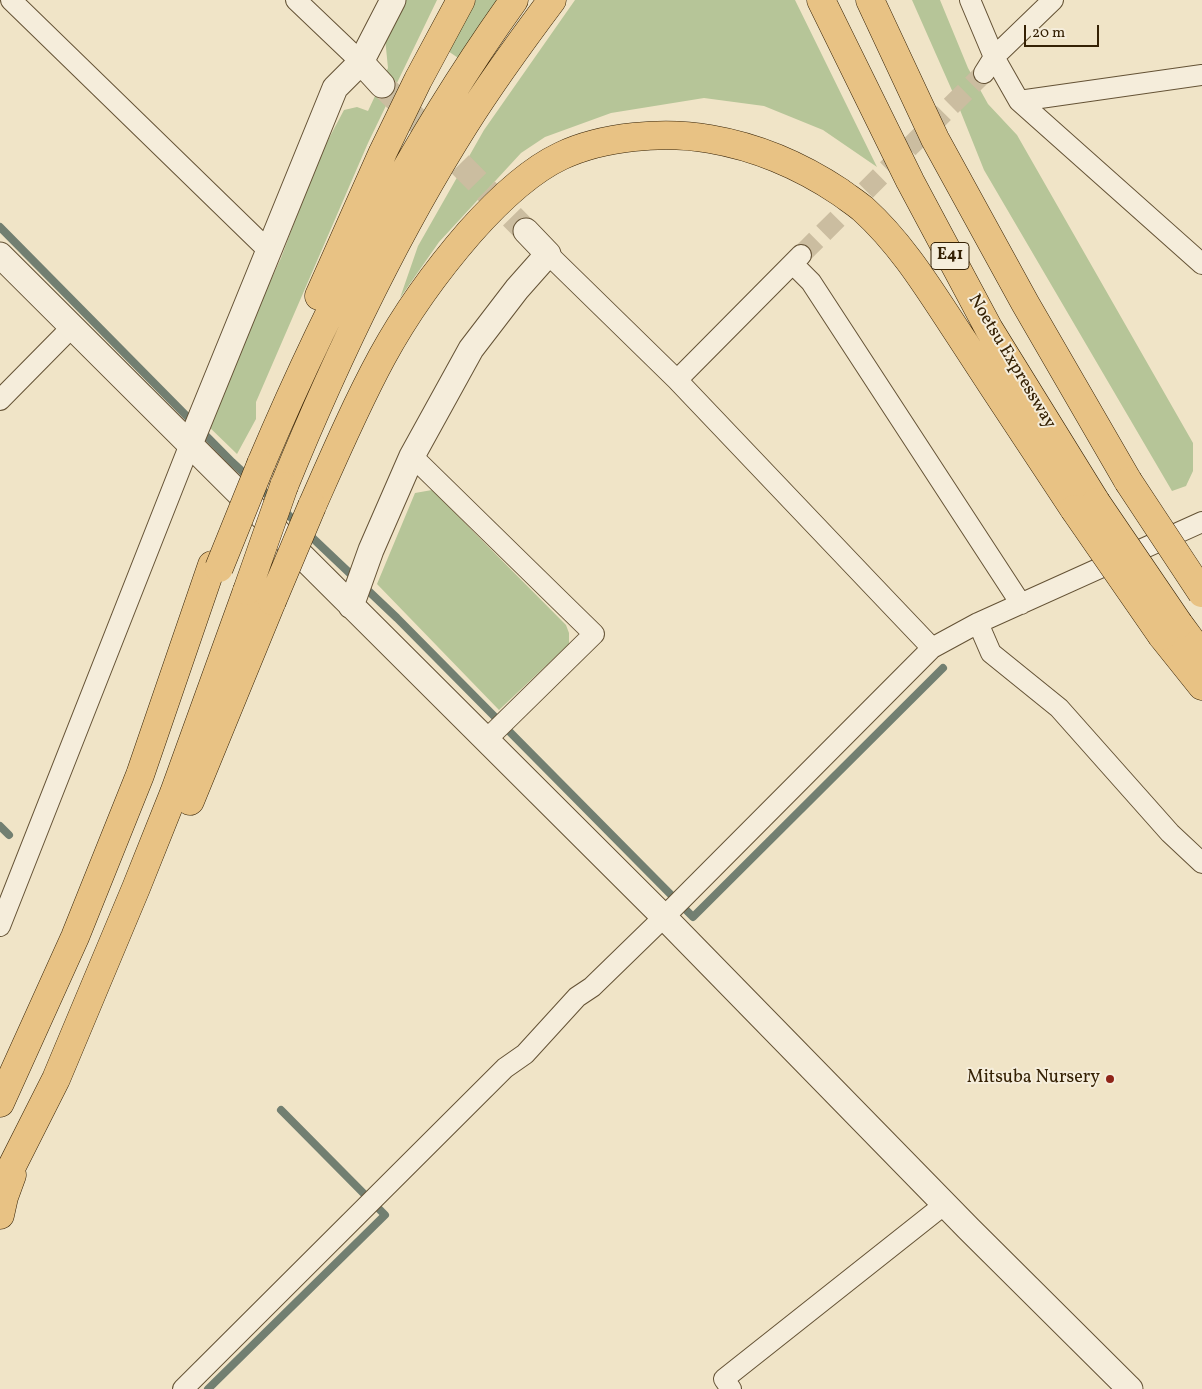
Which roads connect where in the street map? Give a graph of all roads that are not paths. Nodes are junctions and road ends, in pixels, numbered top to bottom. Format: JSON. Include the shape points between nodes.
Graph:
{"nodes":[{"id":1,"x":11,"y":0,"type":"edge"},
{"id":2,"x":296,"y":0,"type":"edge"},
{"id":3,"x":393,"y":0,"type":"edge"},
{"id":4,"x":461,"y":0,"type":"edge"},
{"id":5,"x":514,"y":0,"type":"edge"},
{"id":6,"x":552,"y":0,"type":"edge"},
{"id":7,"x":821,"y":0,"type":"edge"},
{"id":8,"x":870,"y":0,"type":"edge"},
{"id":9,"x":970,"y":0,"type":"edge"},
{"id":10,"x":1053,"y":0,"type":"edge"},
{"id":11,"x":361,"y":62,"type":"junction"},
{"id":12,"x":989,"y":65,"type":"junction"},
{"id":13,"x":1202,"y":75,"type":"edge"},
{"id":14,"x":382,"y":85,"type":"tunnel mouth"},
{"id":15,"x":1019,"y":101,"type":"junction"},
{"id":16,"x":526,"y":231,"type":"tunnel mouth"},
{"id":17,"x":270,"y":250,"type":"junction"},
{"id":18,"x":0,"y":254,"type":"edge"},
{"id":19,"x":548,"y":254,"type":"junction"},
{"id":20,"x":1202,"y":264,"type":"edge"},
{"id":21,"x":72,"y":327,"type":"junction"},
{"id":22,"x":677,"y":380,"type":"junction"},
{"id":23,"x":0,"y":400,"type":"edge"},
{"id":24,"x":190,"y":444,"type":"junction"},
{"id":25,"x":412,"y":456,"type":"junction"},
{"id":26,"x":257,"y":463,"type":"junction"},
{"id":27,"x":1085,"y":506,"type":"junction"},
{"id":28,"x":1202,"y":522,"type":"edge"},
{"id":29,"x":1202,"y":593,"type":"edge"},
{"id":30,"x":1021,"y":604,"type":"junction"},
{"id":31,"x":351,"y":606,"type":"junction"},
{"id":32,"x":978,"y":623,"type":"junction"},
{"id":33,"x":1170,"y":630,"type":"junction"},
{"id":34,"x":932,"y":648,"type":"junction"},
{"id":35,"x":1202,"y":655,"type":"edge"},
{"id":36,"x":1202,"y":686,"type":"edge"},
{"id":37,"x":486,"y":740,"type":"junction"},
{"id":38,"x":1202,"y":863,"type":"edge"},
{"id":39,"x":664,"y":917,"type":"junction"},
{"id":40,"x":0,"y":926,"type":"edge"},
{"id":41,"x":56,"y":1079,"type":"junction"},
{"id":42,"x":0,"y":1103,"type":"edge"},
{"id":43,"x":24,"y":1143,"type":"junction"},
{"id":44,"x":0,"y":1190,"type":"edge"},
{"id":45,"x":945,"y":1204,"type":"junction"},
{"id":46,"x":0,"y":1215,"type":"edge"},
{"id":47,"x":1122,"y":1387,"type":"edge"},
{"id":48,"x":183,"y":1389,"type":"edge"},
{"id":49,"x":731,"y":1389,"type":"edge"}],
"edges":[{"from":1,"to":17,"type":"street"},
{"from":2,"to":11,"type":"street"},
{"from":3,"to":11,"type":"street"},
{"from":4,"to":26,"type":"highway","via":[[403,112],[343,240],[303,334]]},
{"from":5,"to":26,"type":"highway","via":[[445,102],[404,170]]},
{"from":6,"to":41,"type":"highway","bridge":true,"via":[[465,124],[420,200],[384,266],[314,413],[284,486],[174,793]]},
{"from":7,"to":27,"type":"highway","name":"Noetsu Expressway","number":"E41","via":[[910,180]]},
{"from":8,"to":29,"type":"highway","number":"E41","bridge":true,"via":[[935,139],[1026,303],[1128,481]]},
{"from":9,"to":12,"type":"street"},
{"from":10,"to":12,"type":"street"},
{"from":11,"to":14,"type":"street"},
{"from":11,"to":17,"type":"street","via":[[335,88]]},
{"from":12,"to":15,"type":"street"},
{"from":13,"to":15,"type":"street"},
{"from":15,"to":20,"type":"street"},
{"from":16,"to":19,"type":"street"},
{"from":17,"to":24,"type":"street"},
{"from":18,"to":21,"type":"street"},
{"from":19,"to":22,"type":"street"},
{"from":19,"to":25,"type":"street","via":[[517,288],[471,349]]},
{"from":21,"to":23,"type":"street"},
{"from":21,"to":24,"type":"street"},
{"from":22,"to":30,"type":"street","via":[[797,259]]},
{"from":22,"to":34,"type":"street"},
{"from":24,"to":31,"type":"street"},
{"from":24,"to":40,"type":"street"},
{"from":25,"to":31,"type":"street","via":[[370,550]]},
{"from":25,"to":37,"type":"street","via":[[594,634]]},
{"from":26,"to":42,"type":"highway","via":[[174,677],[140,775],[74,937]]},
{"from":27,"to":33,"type":"highway","name":"Noetsu Expressway","number":"E41","bridge":true},
{"from":27,"to":41,"type":"highway","bridge":true,"via":[[892,238],[861,207],[816,176],[734,143],[692,136],[603,142],[560,157],[522,181],[489,211],[453,252],[383,356],[312,506],[153,892]]},
{"from":28,"to":30,"type":"street"},
{"from":30,"to":32,"type":"street"},
{"from":31,"to":37,"type":"street"},
{"from":32,"to":34,"type":"street"},
{"from":32,"to":38,"type":"street","via":[[991,654],[1059,708],[1170,833]]},
{"from":33,"to":35,"type":"highway","name":"Noetsu Expressway","number":"E41"},
{"from":33,"to":36,"type":"highway"},
{"from":34,"to":39,"type":"street"},
{"from":37,"to":39,"type":"street"},
{"from":39,"to":45,"type":"street"},
{"from":39,"to":48,"type":"street","via":[[592,987],[576,998],[524,1054],[505,1068]]},
{"from":41,"to":43,"type":"highway"},
{"from":43,"to":44,"type":"highway"},
{"from":43,"to":46,"type":"highway"},
{"from":45,"to":47,"type":"street"},
{"from":45,"to":49,"type":"street","via":[[724,1379]]}]}
